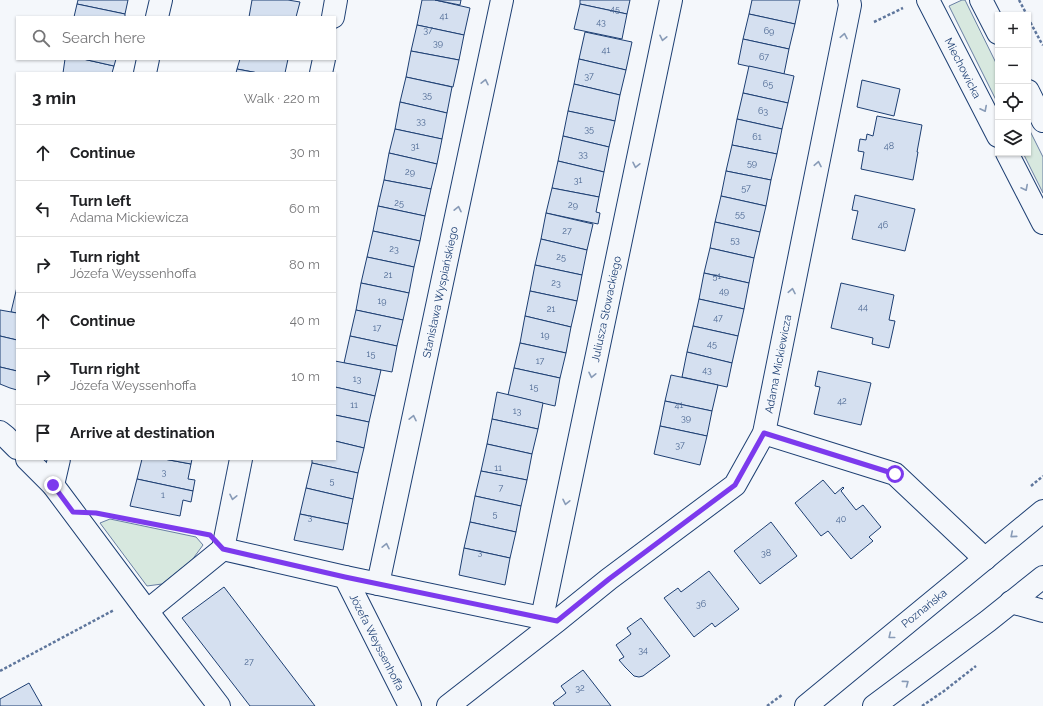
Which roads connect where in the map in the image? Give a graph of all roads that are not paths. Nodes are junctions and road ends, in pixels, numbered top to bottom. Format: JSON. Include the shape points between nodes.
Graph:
{"nodes":[{"id":1,"x":161,"y":0,"type":"edge"},
{"id":2,"x":336,"y":0,"type":"edge"},
{"id":3,"x":502,"y":0,"type":"edge"},
{"id":4,"x":671,"y":0,"type":"edge"},
{"id":5,"x":849,"y":0,"type":"edge"},
{"id":6,"x":928,"y":0,"type":"edge"},
{"id":7,"x":981,"y":0,"type":"edge"},
{"id":8,"x":157,"y":16,"type":"edge"},
{"id":9,"x":333,"y":16,"type":"edge"},
{"id":10,"x":995,"y":27,"type":"edge"},
{"id":11,"x":148,"y":60,"type":"edge"},
{"id":12,"x":324,"y":60,"type":"edge"},
{"id":13,"x":145,"y":72,"type":"edge"},
{"id":14,"x":321,"y":72,"type":"edge"},
{"id":15,"x":1031,"y":97,"type":"edge"},
{"id":16,"x":1043,"y":121,"type":"edge"},
{"id":17,"x":995,"y":130,"type":"edge"},
{"id":18,"x":1009,"y":156,"type":"edge"},
{"id":19,"x":1043,"y":223,"type":"edge"},
{"id":20,"x":0,"y":432,"type":"edge"},
{"id":21,"x":764,"y":433,"type":"junction"},
{"id":22,"x":16,"y":447,"type":"edge"},
{"id":23,"x":28,"y":460,"type":"edge"},
{"id":24,"x":59,"y":460,"type":"edge"},
{"id":25,"x":241,"y":460,"type":"edge"},
{"id":26,"x":53,"y":485,"type":"junction"},
{"id":27,"x":1043,"y":510,"type":"edge"},
{"id":28,"x":223,"y":549,"type":"junction"},
{"id":29,"x":985,"y":559,"type":"junction"},
{"id":30,"x":345,"y":577,"type":"junction"},
{"id":31,"x":1043,"y":577,"type":"edge"},
{"id":32,"x":378,"y":584,"type":"junction"},
{"id":33,"x":1011,"y":602,"type":"junction"},
{"id":34,"x":141,"y":604,"type":"junction"},
{"id":35,"x":1043,"y":611,"type":"edge"},
{"id":36,"x":549,"y":620,"type":"junction"},
{"id":37,"x":219,"y":706,"type":"edge"},
{"id":38,"x":410,"y":706,"type":"edge"},
{"id":39,"x":448,"y":706,"type":"edge"},
{"id":40,"x":806,"y":706,"type":"edge"},
{"id":41,"x":874,"y":706,"type":"edge"}],
"edges":[{"from":1,"to":8,"type":"street"},
{"from":2,"to":9,"type":"street"},
{"from":32,"to":3,"type":"street","name":"Stanisława Wyspiańskiego","one_way":true},
{"from":4,"to":36,"type":"street","name":"Juliusza Słowackiego","one_way":true},
{"from":21,"to":5,"type":"street","name":"Adama Mickiewicza","one_way":true},
{"from":6,"to":17,"type":"street","name":"Miechowicka","one_way":true},
{"from":7,"to":10,"type":"street"},
{"from":11,"to":13,"type":"street"},
{"from":12,"to":14,"type":"street"},
{"from":15,"to":16,"type":"street"},
{"from":18,"to":19,"type":"street","one_way":true},
{"from":20,"to":22,"type":"street"},
{"from":21,"to":29,"type":"street","via":[[895,474]]},
{"from":21,"to":36,"type":"street","name":"Adama Mickiewicza","via":[[735,485],[609,579]]},
{"from":23,"to":26,"type":"street"},
{"from":24,"to":26,"type":"street"},
{"from":25,"to":28,"type":"street","one_way":true},
{"from":26,"to":34,"type":"street"},
{"from":27,"to":29,"type":"street","name":"Poznańska","one_way":true},
{"from":28,"to":30,"type":"street","name":"Józefa Weyssenhoffa"},
{"from":28,"to":34,"type":"street"},
{"from":29,"to":40,"type":"street","name":"Poznańska","one_way":true},
{"from":30,"to":32,"type":"street","name":"Józefa Weyssenhoffa"},
{"from":30,"to":38,"type":"street","name":"Józefa Weyssenhoffa"},
{"from":31,"to":33,"type":"street"},
{"from":32,"to":36,"type":"street","name":"Józefa Weyssenhoffa"},
{"from":33,"to":35,"type":"street"},
{"from":41,"to":33,"type":"street","one_way":true},
{"from":34,"to":37,"type":"street"},
{"from":36,"to":39,"type":"street","name":"Adama Mickiewicza"}]}
